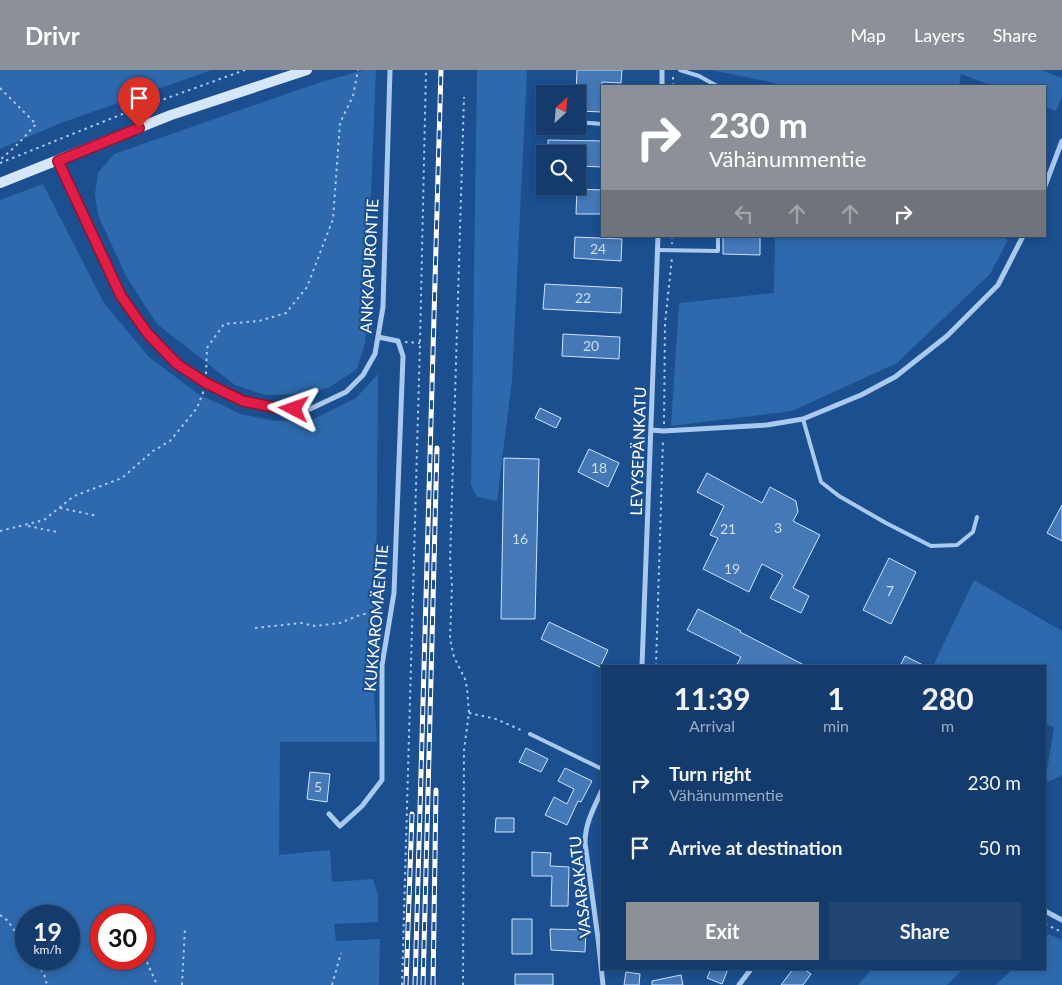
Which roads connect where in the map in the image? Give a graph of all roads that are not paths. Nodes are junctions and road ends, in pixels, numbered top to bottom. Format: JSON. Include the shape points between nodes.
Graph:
{"nodes":[{"id":1,"x":307,"y":70,"type":"edge"},
{"id":2,"x":390,"y":70,"type":"edge"},
{"id":3,"x":662,"y":70,"type":"edge"},
{"id":4,"x":680,"y":70,"type":"edge"},
{"id":5,"x":662,"y":85,"type":"edge"},
{"id":6,"x":715,"y":85,"type":"edge"},
{"id":7,"x":586,"y":123,"type":"edge"},
{"id":8,"x":601,"y":124,"type":"edge"},
{"id":9,"x":1062,"y":141,"type":"edge"},
{"id":10,"x":58,"y":161,"type":"junction"},
{"id":11,"x":0,"y":183,"type":"edge"},
{"id":12,"x":1046,"y":183,"type":"edge"},
{"id":13,"x":658,"y":237,"type":"edge"},
{"id":14,"x":718,"y":237,"type":"edge"},
{"id":15,"x":1022,"y":237,"type":"edge"},
{"id":16,"x":658,"y":250,"type":"junction"},
{"id":17,"x":378,"y":337,"type":"junction"},
{"id":18,"x":803,"y":419,"type":"junction"},
{"id":19,"x":652,"y":430,"type":"junction"},
{"id":20,"x":977,"y":517,"type":"dead end"},
{"id":21,"x":642,"y":665,"type":"edge"},
{"id":22,"x":530,"y":734,"type":"road end"},
{"id":23,"x":601,"y":769,"type":"edge"},
{"id":24,"x":601,"y":792,"type":"edge"},
{"id":25,"x":329,"y":814,"type":"dead end"},
{"id":26,"x":1046,"y":912,"type":"edge"},
{"id":27,"x":1062,"y":920,"type":"edge"},
{"id":28,"x":601,"y":966,"type":"edge"},
{"id":29,"x":601,"y":970,"type":"edge"},
{"id":30,"x":749,"y":970,"type":"edge"},
{"id":31,"x":603,"y":985,"type":"edge"},
{"id":32,"x":739,"y":985,"type":"edge"}],
"edges":[{"from":1,"to":10,"type":"main road","via":[[172,115]]},
{"from":2,"to":17,"type":"street","name":"ANKKAPURONTIE","via":[[382,307]]},
{"from":3,"to":5,"type":"street"},
{"from":4,"to":6,"type":"lane"},
{"from":7,"to":8,"type":"lane"},
{"from":9,"to":12,"type":"street"},
{"from":10,"to":11,"type":"main road"},
{"from":10,"to":17,"type":"street","name":"ANKKAPURONTIE","via":[[121,296],[148,334],[177,364],[206,383],[243,401],[277,408],[310,409],[346,392],[364,375],[375,354]]},
{"from":13,"to":16,"type":"street","name":"LEVYSEPÄNKATU"},
{"from":14,"to":16,"type":"lane","via":[[718,251]]},
{"from":15,"to":18,"type":"street","via":[[998,285],[947,336],[895,377]]},
{"from":16,"to":19,"type":"street","name":"LEVYSEPÄNKATU"},
{"from":17,"to":25,"type":"street","name":"KUKKAROMÄENTIE","via":[[398,341],[403,356],[392,606],[382,665],[382,780],[362,806],[340,826]]},
{"from":18,"to":19,"type":"street","via":[[767,425]]},
{"from":18,"to":20,"type":"lane","via":[[821,482],[886,523],[931,546],[957,545],[973,532]]},
{"from":19,"to":21,"type":"street","name":"LEVYSEPÄNKATU"},
{"from":22,"to":23,"type":"lane"},
{"from":24,"to":28,"type":"street","name":"VASARAKATU","via":[[585,829],[585,843]]},
{"from":26,"to":27,"type":"street"},
{"from":29,"to":31,"type":"street","name":"VASARAKATU"},
{"from":30,"to":32,"type":"street"}]}
